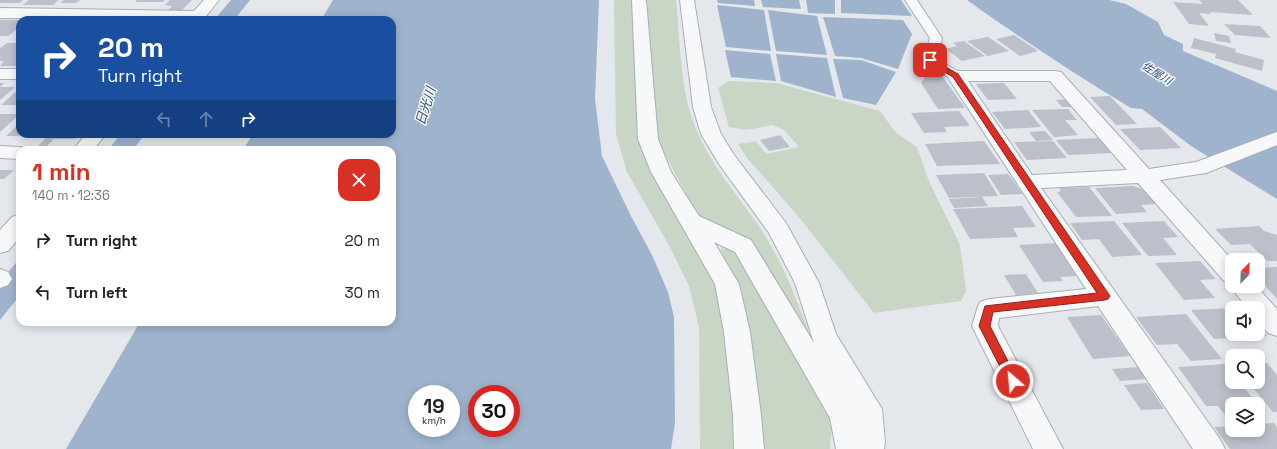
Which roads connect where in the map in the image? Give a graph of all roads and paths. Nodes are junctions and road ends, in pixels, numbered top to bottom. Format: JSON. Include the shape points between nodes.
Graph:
{"nodes":[{"id":1,"x":212,"y":0,"type":"edge"},
{"id":2,"x":639,"y":0,"type":"edge"},
{"id":3,"x":687,"y":0,"type":"edge"},
{"id":4,"x":911,"y":0,"type":"edge"},
{"id":5,"x":0,"y":13,"type":"edge"},
{"id":6,"x":118,"y":16,"type":"edge"},
{"id":7,"x":199,"y":16,"type":"edge"},
{"id":8,"x":0,"y":74,"type":"edge"},
{"id":9,"x":16,"y":74,"type":"edge"},
{"id":10,"x":956,"y":76,"type":"junction"},
{"id":11,"x":92,"y":138,"type":"edge"},
{"id":12,"x":1277,"y":138,"type":"edge"},
{"id":13,"x":86,"y":146,"type":"edge"},
{"id":14,"x":0,"y":152,"type":"edge"},
{"id":15,"x":16,"y":153,"type":"edge"},
{"id":16,"x":1144,"y":176,"type":"junction"},
{"id":17,"x":1026,"y":182,"type":"junction"},
{"id":18,"x":692,"y":221,"type":"junction"},
{"id":19,"x":16,"y":227,"type":"edge"},
{"id":20,"x":0,"y":246,"type":"edge"},
{"id":21,"x":1225,"y":267,"type":"edge"},
{"id":22,"x":1248,"y":293,"type":"edge"},
{"id":23,"x":1105,"y":296,"type":"junction"},
{"id":24,"x":1277,"y":326,"type":"edge"},
{"id":25,"x":749,"y":449,"type":"edge"},
{"id":26,"x":851,"y":449,"type":"edge"},
{"id":27,"x":869,"y":449,"type":"edge"},
{"id":28,"x":1048,"y":449,"type":"edge"},
{"id":29,"x":1210,"y":449,"type":"edge"}],
"edges":[{"from":1,"to":7,"type":"street"},
{"from":2,"to":18,"type":"street","via":[[648,139],[661,172]]},
{"from":3,"to":27,"type":"street","via":[[702,107],[711,134],[726,159],[778,229],[807,283],[824,337],[868,409],[871,442]]},
{"from":4,"to":10,"type":"lane","via":[[936,38],[930,60]]},
{"from":5,"to":6,"type":"street"},
{"from":8,"to":9,"type":"street"},
{"from":10,"to":16,"type":"street","via":[[1055,76]]},
{"from":10,"to":17,"type":"street"},
{"from":11,"to":13,"type":"street"},
{"from":12,"to":16,"type":"street","via":[[1199,168]]},
{"from":14,"to":15,"type":"street"},
{"from":16,"to":17,"type":"street"},
{"from":16,"to":21,"type":"street"},
{"from":17,"to":23,"type":"street"},
{"from":18,"to":25,"type":"street","via":[[727,284],[737,332]]},
{"from":18,"to":26,"type":"street","via":[[743,246],[843,415]]},
{"from":19,"to":20,"type":"street"},
{"from":22,"to":24,"type":"street"},
{"from":23,"to":28,"type":"street","via":[[988,309],[984,326]]},
{"from":23,"to":29,"type":"street"}]}
